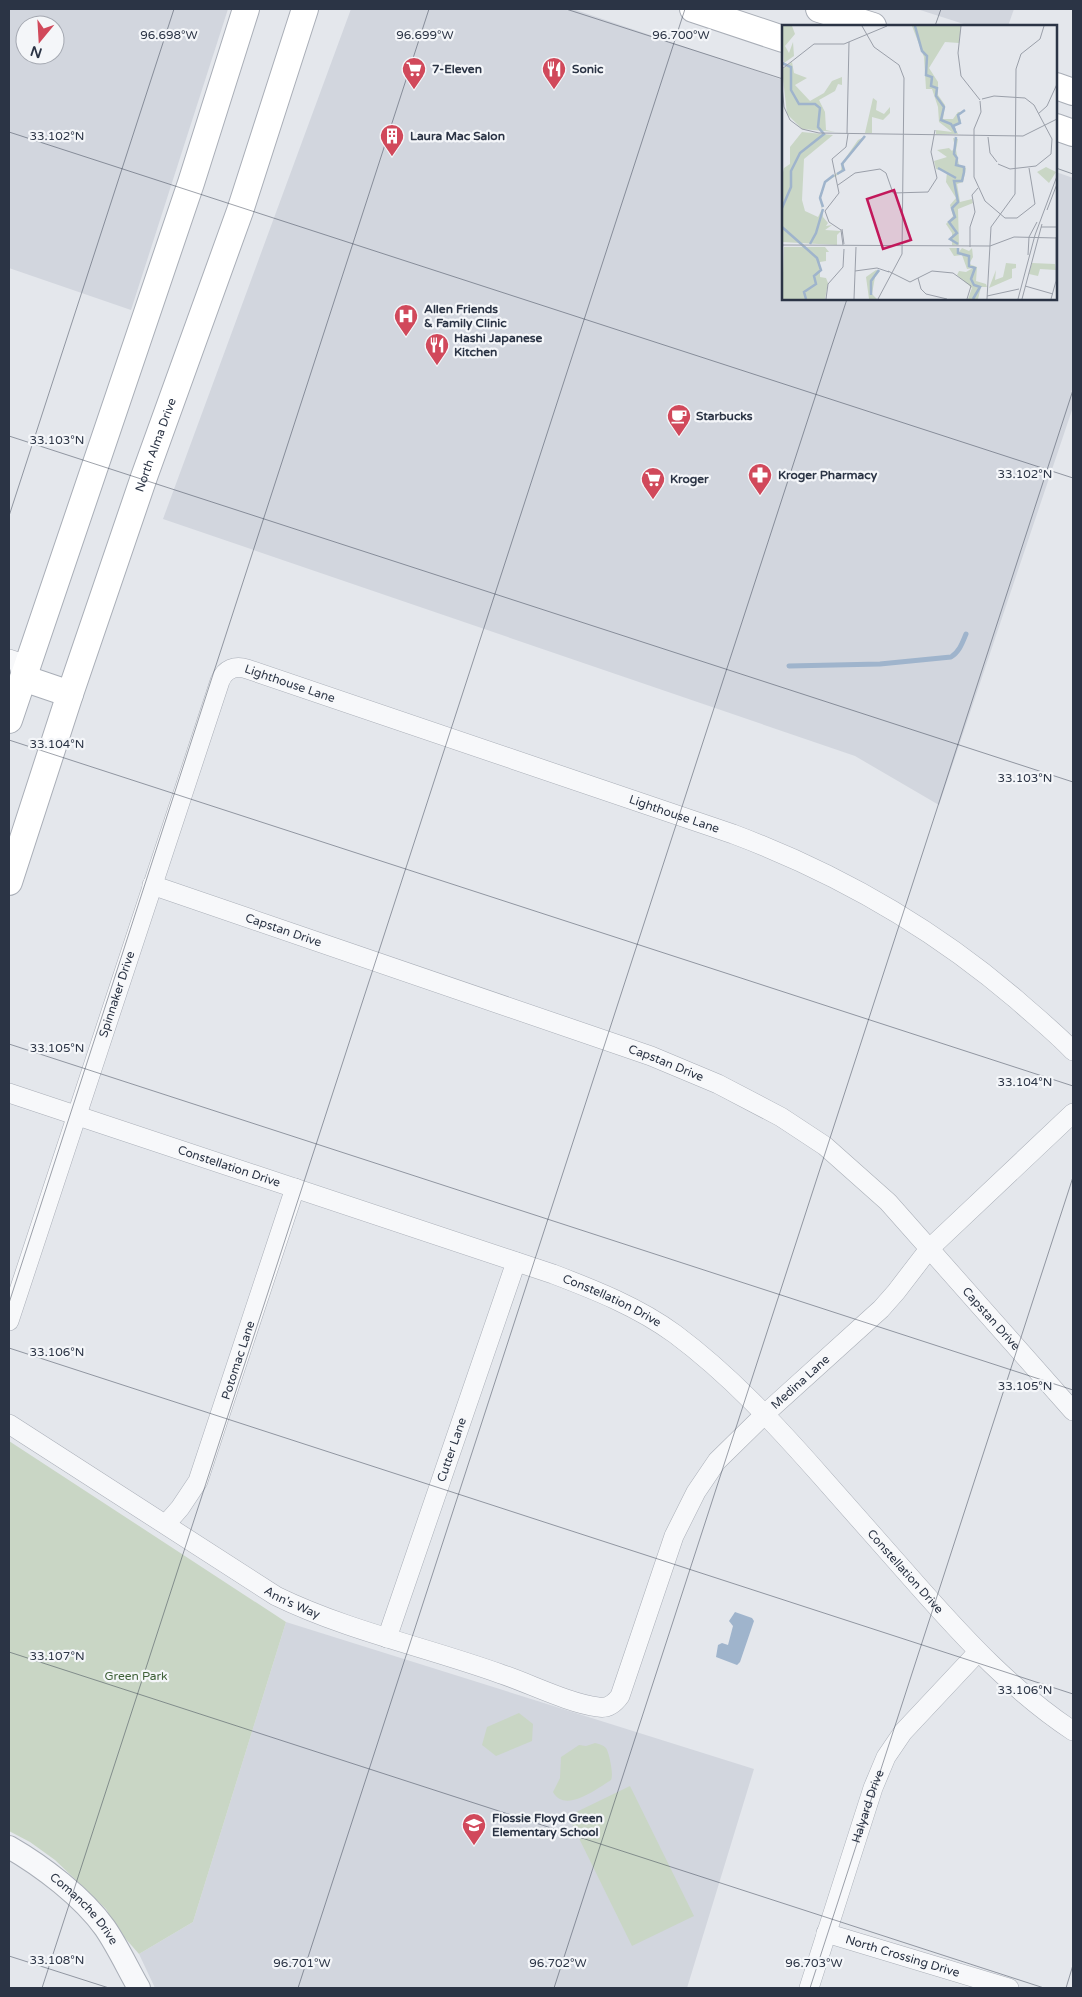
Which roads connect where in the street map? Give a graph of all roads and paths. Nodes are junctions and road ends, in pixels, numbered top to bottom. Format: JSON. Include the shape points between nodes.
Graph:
{"nodes":[{"id":1,"x":246,"y":9,"type":"edge"},
{"id":2,"x":305,"y":9,"type":"edge"},
{"id":3,"x":693,"y":9,"type":"edge"},
{"id":4,"x":812,"y":9,"type":"edge"},
{"id":5,"x":819,"y":9,"type":"edge"},
{"id":6,"x":806,"y":25,"type":"edge"},
{"id":7,"x":870,"y":25,"type":"edge"},
{"id":8,"x":782,"y":38,"type":"edge"},
{"id":9,"x":1057,"y":86,"type":"edge"},
{"id":10,"x":1073,"y":92,"type":"edge"},
{"id":11,"x":1057,"y":127,"type":"edge"},
{"id":12,"x":1073,"y":132,"type":"edge"},
{"id":13,"x":228,"y":670,"type":"joint"},
{"id":14,"x":13,"y":675,"type":"edge"},
{"id":15,"x":70,"y":694,"type":"junction"},
{"id":16,"x":9,"y":720,"type":"edge"},
{"id":17,"x":9,"y":882,"type":"edge"},
{"id":18,"x":152,"y":885,"type":"junction"},
{"id":19,"x":1073,"y":1051,"type":"edge"},
{"id":20,"x":9,"y":1093,"type":"edge"},
{"id":21,"x":1073,"y":1113,"type":"edge"},
{"id":22,"x":77,"y":1116,"type":"junction"},
{"id":23,"x":295,"y":1188,"type":"junction"},
{"id":24,"x":929,"y":1249,"type":"junction"},
{"id":25,"x":516,"y":1262,"type":"junction"},
{"id":26,"x":9,"y":1320,"type":"edge"},
{"id":27,"x":1073,"y":1410,"type":"edge"},
{"id":28,"x":766,"y":1413,"type":"junction"},
{"id":29,"x":9,"y":1424,"type":"edge"},
{"id":30,"x":166,"y":1524,"type":"junction"},
{"id":31,"x":387,"y":1638,"type":"junction"},
{"id":32,"x":978,"y":1652,"type":"junction"},
{"id":33,"x":610,"y":1706,"type":"joint"},
{"id":34,"x":1073,"y":1731,"type":"edge"},
{"id":35,"x":9,"y":1848,"type":"edge"},
{"id":36,"x":826,"y":1933,"type":"junction"},
{"id":37,"x":139,"y":1988,"type":"edge"},
{"id":38,"x":809,"y":1988,"type":"edge"},
{"id":39,"x":1008,"y":1988,"type":"edge"}],
"edges":[{"from":1,"to":14,"type":"main road","via":[[191,183]]},
{"from":2,"to":15,"type":"main road","name":"North Alma Drive","via":[[240,211],[144,476]]},
{"from":3,"to":8,"type":"main road"},
{"from":4,"to":6,"type":"main road"},
{"from":5,"to":7,"type":"main road"},
{"from":9,"to":10,"type":"main road"},
{"from":11,"to":12,"type":"main road"},
{"from":13,"to":18,"type":"street","name":"Spinnaker Drive","via":[[220,681]]},
{"from":13,"to":19,"type":"street","name":"Lighthouse Lane","via":[[241,667],[257,672],[733,834],[797,860],[848,885],[930,934],[990,977]]},
{"from":14,"to":15,"type":"main road"},
{"from":14,"to":16,"type":"main road"},
{"from":15,"to":17,"type":"main road","name":"North Alma Drive"},
{"from":18,"to":22,"type":"street","name":"Spinnaker Drive"},
{"from":18,"to":24,"type":"street","name":"Capstan Drive","via":[[651,1056],[718,1084],[781,1117],[825,1146],[888,1202]]},
{"from":20,"to":22,"type":"street","name":"Constellation Drive"},
{"from":21,"to":24,"type":"street","name":"Medina Lane"},
{"from":22,"to":23,"type":"street","name":"Constellation Drive"},
{"from":22,"to":26,"type":"street","name":"Spinnaker Drive"},
{"from":23,"to":25,"type":"street","name":"Constellation Drive"},
{"from":23,"to":30,"type":"street","name":"Potomac Lane","via":[[198,1481]]},
{"from":24,"to":27,"type":"street","name":"Capstan Drive"},
{"from":24,"to":28,"type":"street","name":"Medina Lane","via":[[880,1309]]},
{"from":25,"to":28,"type":"street","name":"Constellation Drive","via":[[593,1289],[634,1308],[674,1333]]},
{"from":25,"to":31,"type":"street","name":"Cutter Lane"},
{"from":28,"to":32,"type":"street","name":"Constellation Drive"},
{"from":28,"to":33,"type":"street","name":"Medina Lane","via":[[717,1461],[696,1492],[674,1536],[620,1696]]},
{"from":29,"to":30,"type":"street","name":"Ann's Way"},
{"from":30,"to":31,"type":"street","name":"Ann's Way","via":[[276,1596],[308,1611]]},
{"from":31,"to":33,"type":"street","name":"Ann's Way","via":[[501,1673],[576,1702],[596,1707]]},
{"from":32,"to":34,"type":"street","name":"Constellation Drive","via":[[1022,1693]]},
{"from":32,"to":36,"type":"street","name":"Halyard Drive","via":[[913,1720],[886,1757]]},
{"from":35,"to":37,"type":"street","name":"Comanche Drive","via":[[55,1878],[105,1928]]},
{"from":36,"to":38,"type":"street","name":"Halyard Drive"},
{"from":36,"to":39,"type":"street","name":"North Crossing Drive"}]}
